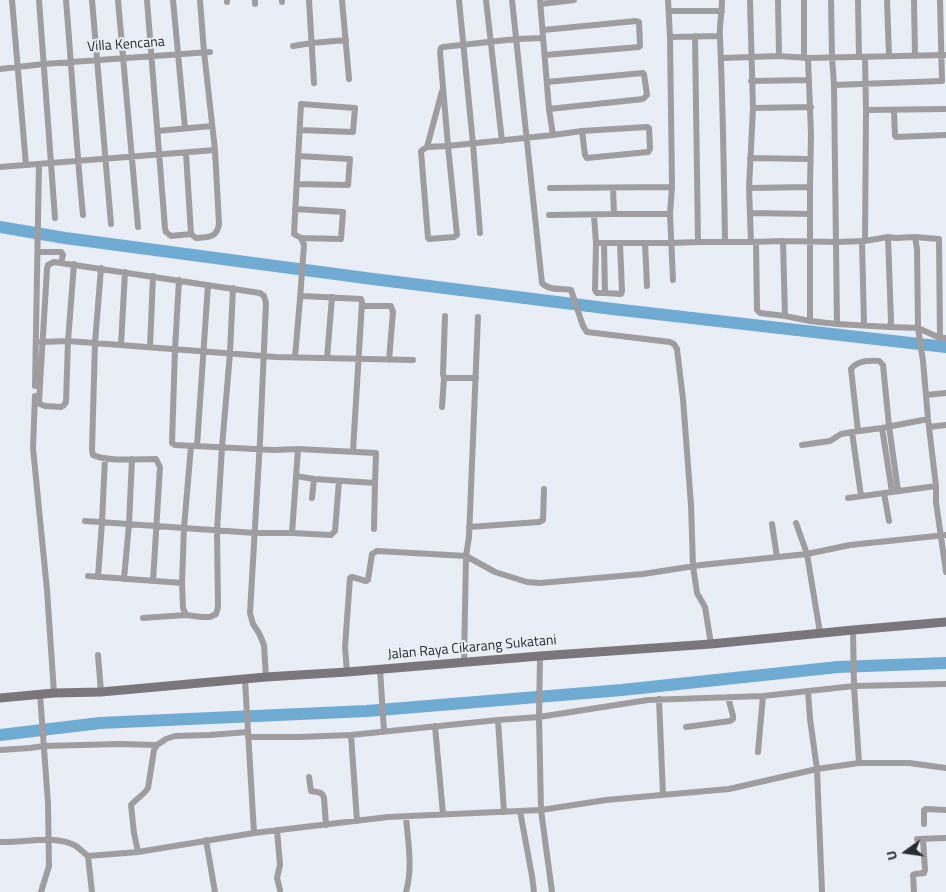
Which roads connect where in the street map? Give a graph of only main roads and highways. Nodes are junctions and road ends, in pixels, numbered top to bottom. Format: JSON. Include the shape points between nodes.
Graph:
{"nodes":[{"id":1,"x":946,"y":622,"type":"edge"},
{"id":2,"x":0,"y":698,"type":"edge"}],
"edges":[{"from":1,"to":2,"type":"main road","name":"Jalan Raya Cikarang Sukatani","via":[[711,644]]}]}
